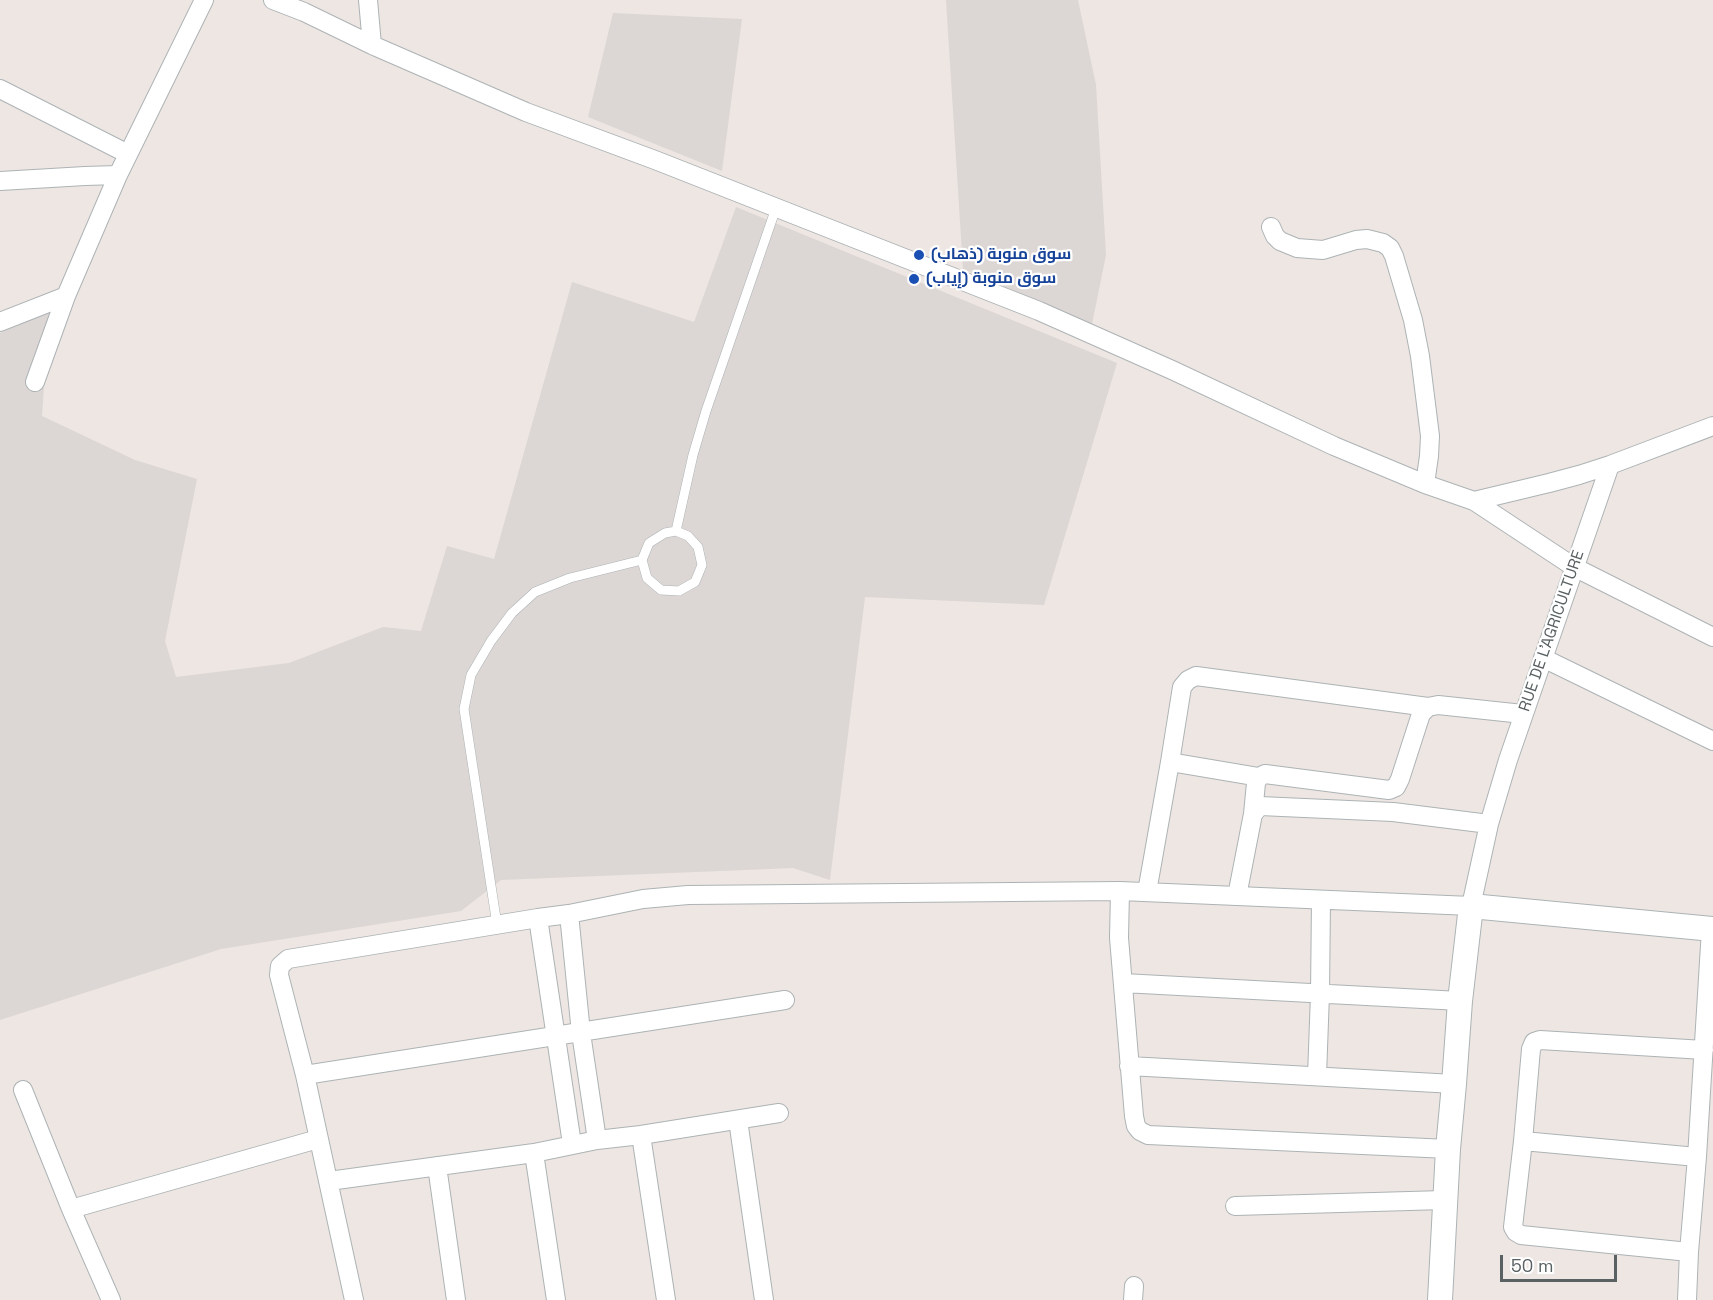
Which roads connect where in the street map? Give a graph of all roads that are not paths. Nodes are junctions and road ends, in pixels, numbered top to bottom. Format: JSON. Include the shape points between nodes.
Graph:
{"nodes":[{"id":1,"x":204,"y":0,"type":"edge"},
{"id":2,"x":273,"y":0,"type":"edge"},
{"id":3,"x":368,"y":0,"type":"edge"},
{"id":4,"x":372,"y":45,"type":"junction"},
{"id":5,"x":0,"y":89,"type":"edge"},
{"id":6,"x":128,"y":154,"type":"junction"},
{"id":7,"x":118,"y":175,"type":"junction"},
{"id":8,"x":0,"y":181,"type":"edge"},
{"id":9,"x":776,"y":208,"type":"junction"},
{"id":10,"x":1271,"y":227,"type":"dead end"},
{"id":11,"x":66,"y":296,"type":"junction"},
{"id":12,"x":0,"y":322,"type":"edge"},
{"id":13,"x":35,"y":382,"type":"dead end"},
{"id":14,"x":1712,"y":428,"type":"edge"},
{"id":15,"x":1610,"y":465,"type":"junction"},
{"id":16,"x":1425,"y":484,"type":"junction"},
{"id":17,"x":1474,"y":501,"type":"junction"},
{"id":18,"x":676,"y":531,"type":"junction"},
{"id":19,"x":642,"y":560,"type":"junction"},
{"id":20,"x":1574,"y":567,"type":"junction"},
{"id":21,"x":1713,"y":638,"type":"edge"},
{"id":22,"x":1543,"y":658,"type":"junction"},
{"id":23,"x":1428,"y":707,"type":"junction"},
{"id":24,"x":1523,"y":714,"type":"junction"},
{"id":25,"x":1713,"y":741,"type":"edge"},
{"id":26,"x":1170,"y":762,"type":"junction"},
{"id":27,"x":1259,"y":777,"type":"junction"},
{"id":28,"x":1396,"y":787,"type":"junction"},
{"id":29,"x":1393,"y":812,"type":"junction"},
{"id":30,"x":1252,"y":814,"type":"junction"},
{"id":31,"x":1489,"y":824,"type":"junction"},
{"id":32,"x":1120,"y":891,"type":"junction"},
{"id":33,"x":1147,"y":892,"type":"junction"},
{"id":34,"x":1237,"y":896,"type":"junction"},
{"id":35,"x":1321,"y":900,"type":"junction"},
{"id":36,"x":1471,"y":906,"type":"junction"},
{"id":37,"x":568,"y":915,"type":"junction"},
{"id":38,"x":538,"y":918,"type":"junction"},
{"id":39,"x":497,"y":925,"type":"junction"},
{"id":40,"x":1712,"y":929,"type":"edge"},
{"id":41,"x":1123,"y":983,"type":"junction"},
{"id":42,"x":1320,"y":994,"type":"junction"},
{"id":43,"x":785,"y":1000,"type":"dead end"},
{"id":44,"x":1460,"y":1001,"type":"junction"},
{"id":45,"x":582,"y":1033,"type":"junction"},
{"id":46,"x":557,"y":1036,"type":"junction"},
{"id":47,"x":1704,"y":1050,"type":"junction"},
{"id":48,"x":1129,"y":1066,"type":"junction"},
{"id":49,"x":305,"y":1075,"type":"junction"},
{"id":50,"x":1317,"y":1076,"type":"junction"},
{"id":51,"x":1454,"y":1084,"type":"junction"},
{"id":52,"x":23,"y":1090,"type":"dead end"},
{"id":53,"x":779,"y":1113,"type":"dead end"},
{"id":54,"x":738,"y":1120,"type":"junction"},
{"id":55,"x":641,"y":1135,"type":"junction"},
{"id":56,"x":318,"y":1139,"type":"junction"},
{"id":57,"x":597,"y":1140,"type":"junction"},
{"id":58,"x":1523,"y":1141,"type":"junction"},
{"id":59,"x":572,"y":1144,"type":"junction"},
{"id":60,"x":1448,"y":1149,"type":"junction"},
{"id":61,"x":534,"y":1153,"type":"junction"},
{"id":62,"x":1697,"y":1157,"type":"junction"},
{"id":63,"x":437,"y":1166,"type":"junction"},
{"id":64,"x":329,"y":1181,"type":"junction"},
{"id":65,"x":1444,"y":1200,"type":"junction"},
{"id":66,"x":1235,"y":1206,"type":"dead end"},
{"id":67,"x":71,"y":1209,"type":"junction"},
{"id":68,"x":1689,"y":1252,"type":"junction"},
{"id":69,"x":111,"y":1300,"type":"edge"},
{"id":70,"x":354,"y":1300,"type":"edge"},
{"id":71,"x":456,"y":1300,"type":"edge"},
{"id":72,"x":556,"y":1300,"type":"edge"},
{"id":73,"x":666,"y":1300,"type":"edge"},
{"id":74,"x":764,"y":1300,"type":"edge"},
{"id":75,"x":1440,"y":1300,"type":"edge"},
{"id":76,"x":1687,"y":1300,"type":"edge"}],
"edges":[{"from":1,"to":6,"type":"street"},
{"from":2,"to":4,"type":"street"},
{"from":3,"to":4,"type":"street"},
{"from":4,"to":9,"type":"street","via":[[526,112]]},
{"from":5,"to":6,"type":"street"},
{"from":6,"to":7,"type":"street"},
{"from":7,"to":8,"type":"street"},
{"from":7,"to":11,"type":"street"},
{"from":9,"to":16,"type":"street","via":[[1039,311]]},
{"from":9,"to":18,"type":"lane","via":[[706,411]]},
{"from":10,"to":16,"type":"street","via":[[1280,242],[1297,249],[1323,250],[1367,239],[1390,248],[1420,356],[1430,436]]},
{"from":11,"to":12,"type":"street"},
{"from":11,"to":13,"type":"street"},
{"from":14,"to":15,"type":"street"},
{"from":15,"to":17,"type":"street"},
{"from":15,"to":20,"type":"street","name":"RUE DE L'AGRICULTURE"},
{"from":16,"to":17,"type":"street"},
{"from":17,"to":20,"type":"street"},
{"from":18,"to":19,"type":"lane","via":[[649,543]]},
{"from":18,"to":19,"type":"lane","via":[[688,536],[698,547],[702,565],[695,582],[679,591],[661,590],[647,578]]},
{"from":19,"to":39,"type":"lane","via":[[570,578],[535,592],[512,613],[471,675],[465,709]]},
{"from":20,"to":21,"type":"street"},
{"from":20,"to":22,"type":"street","name":"RUE DE L'AGRICULTURE"},
{"from":22,"to":24,"type":"street","name":"RUE DE L'AGRICULTURE"},
{"from":22,"to":25,"type":"street"},
{"from":23,"to":24,"type":"street"},
{"from":23,"to":26,"type":"street","via":[[1196,676],[1182,687]]},
{"from":23,"to":28,"type":"street","via":[[1421,714]]},
{"from":24,"to":31,"type":"street","name":"RUE DE L'AGRICULTURE"},
{"from":26,"to":27,"type":"street"},
{"from":26,"to":33,"type":"street"},
{"from":27,"to":28,"type":"street","via":[[1265,774],[1389,790]]},
{"from":27,"to":30,"type":"street"},
{"from":28,"to":29,"type":"street"},
{"from":29,"to":30,"type":"street","via":[[1269,806]]},
{"from":29,"to":31,"type":"street"},
{"from":30,"to":34,"type":"street"},
{"from":31,"to":36,"type":"street","name":"RUE DE L'AGRICULTURE"},
{"from":32,"to":33,"type":"street"},
{"from":32,"to":37,"type":"street","via":[[688,895],[643,899]]},
{"from":32,"to":41,"type":"street"},
{"from":33,"to":34,"type":"street"},
{"from":34,"to":35,"type":"street"},
{"from":35,"to":36,"type":"street"},
{"from":35,"to":42,"type":"street"},
{"from":36,"to":40,"type":"street"},
{"from":36,"to":44,"type":"street"},
{"from":37,"to":38,"type":"street"},
{"from":37,"to":45,"type":"street"},
{"from":38,"to":39,"type":"street"},
{"from":38,"to":46,"type":"street"},
{"from":39,"to":49,"type":"street","via":[[288,959],[280,966],[279,975]]},
{"from":40,"to":47,"type":"street"},
{"from":41,"to":42,"type":"street"},
{"from":41,"to":48,"type":"street"},
{"from":42,"to":44,"type":"street"},
{"from":42,"to":50,"type":"street"},
{"from":43,"to":45,"type":"street"},
{"from":44,"to":51,"type":"street"},
{"from":45,"to":46,"type":"street"},
{"from":45,"to":57,"type":"street"},
{"from":46,"to":49,"type":"street"},
{"from":46,"to":59,"type":"street"},
{"from":47,"to":58,"type":"street","via":[[1534,1042]]},
{"from":47,"to":62,"type":"street"},
{"from":48,"to":50,"type":"street"},
{"from":48,"to":60,"type":"street","via":[[1134,1116],[1143,1134]]},
{"from":49,"to":56,"type":"street"},
{"from":50,"to":51,"type":"street"},
{"from":51,"to":60,"type":"street"},
{"from":52,"to":67,"type":"street"},
{"from":53,"to":54,"type":"street"},
{"from":54,"to":55,"type":"street"},
{"from":54,"to":74,"type":"street"},
{"from":55,"to":57,"type":"street"},
{"from":55,"to":73,"type":"street"},
{"from":56,"to":64,"type":"street"},
{"from":56,"to":67,"type":"street"},
{"from":57,"to":59,"type":"street"},
{"from":58,"to":62,"type":"street"},
{"from":58,"to":68,"type":"street","via":[[1513,1227],[1516,1232]]},
{"from":59,"to":61,"type":"street"},
{"from":60,"to":65,"type":"street"},
{"from":61,"to":63,"type":"street"},
{"from":61,"to":72,"type":"street"},
{"from":62,"to":68,"type":"street"},
{"from":63,"to":64,"type":"street"},
{"from":63,"to":71,"type":"street"},
{"from":64,"to":70,"type":"street"},
{"from":65,"to":66,"type":"street"},
{"from":65,"to":75,"type":"street"},
{"from":67,"to":69,"type":"street"},
{"from":68,"to":76,"type":"street"}]}
